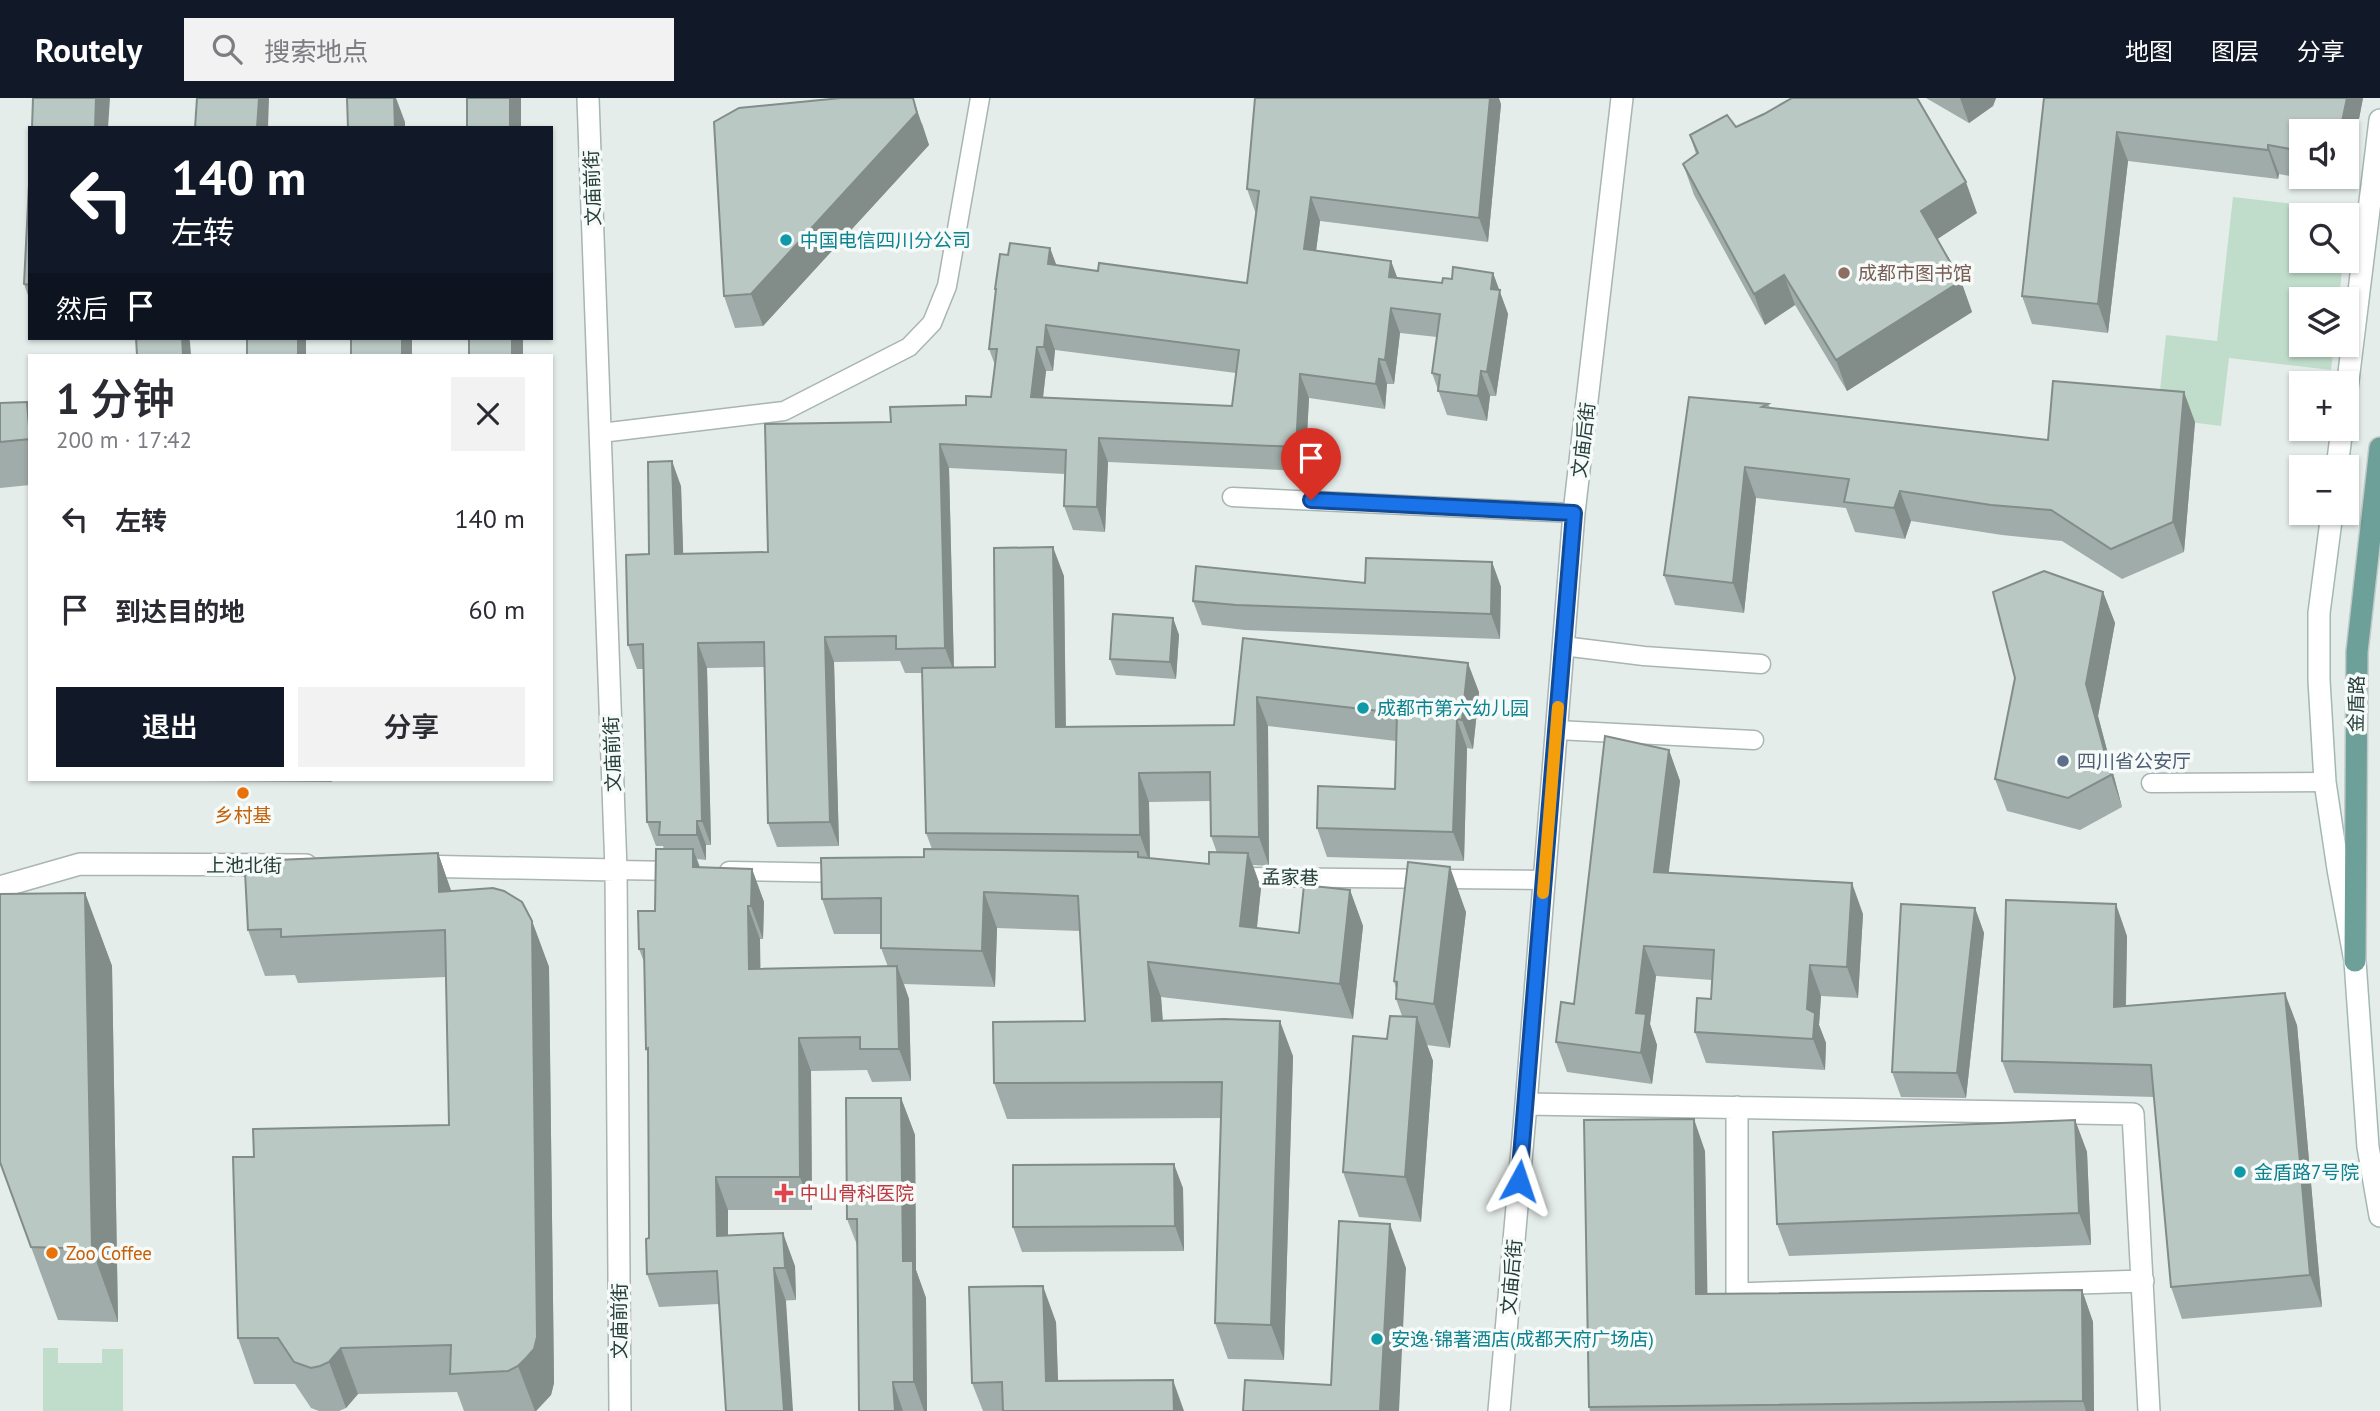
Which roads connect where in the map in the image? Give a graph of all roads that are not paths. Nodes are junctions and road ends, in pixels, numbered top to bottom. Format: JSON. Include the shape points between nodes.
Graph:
{"nodes":[{"id":1,"x":588,"y":98,"type":"edge"},
{"id":2,"x":979,"y":98,"type":"edge"},
{"id":3,"x":1622,"y":98,"type":"edge"},
{"id":4,"x":2380,"y":120,"type":"edge"},
{"id":5,"x":2349,"y":371,"type":"edge"},
{"id":6,"x":601,"y":433,"type":"junction"},
{"id":7,"x":2380,"y":448,"type":"edge"},
{"id":8,"x":1232,"y":497,"type":"dead end"},
{"id":9,"x":1574,"y":513,"type":"junction"},
{"id":10,"x":2330,"y":525,"type":"edge"},
{"id":11,"x":1563,"y":646,"type":"junction"},
{"id":12,"x":1761,"y":664,"type":"dead end"},
{"id":13,"x":1557,"y":730,"type":"junction"},
{"id":14,"x":1754,"y":740,"type":"dead end"},
{"id":15,"x":2325,"y":782,"type":"junction"},
{"id":16,"x":2151,"y":783,"type":"dead end"},
{"id":17,"x":327,"y":866,"type":"edge"},
{"id":18,"x":394,"y":866,"type":"edge"},
{"id":19,"x":616,"y":870,"type":"junction"},
{"id":20,"x":866,"y":873,"type":"edge"},
{"id":21,"x":1212,"y":876,"type":"edge"},
{"id":22,"x":1545,"y":880,"type":"junction"},
{"id":23,"x":0,"y":887,"type":"edge"},
{"id":24,"x":2355,"y":961,"type":"junction"},
{"id":25,"x":1526,"y":1104,"type":"junction"},
{"id":26,"x":1737,"y":1107,"type":"junction"},
{"id":27,"x":2380,"y":1216,"type":"edge"},
{"id":28,"x":2143,"y":1282,"type":"junction"},
{"id":29,"x":620,"y":1411,"type":"edge"},
{"id":30,"x":1499,"y":1411,"type":"edge"},
{"id":31,"x":2149,"y":1411,"type":"edge"}],
"edges":[{"from":1,"to":6,"type":"street","name":"文庙前街"},
{"from":2,"to":6,"type":"lane","via":[[947,286],[932,323],[909,347],[784,411]]},
{"from":3,"to":9,"type":"street","name":"文庙后街"},
{"from":4,"to":5,"type":"street"},
{"from":6,"to":19,"type":"street","name":"文庙前街"},
{"from":7,"to":24,"type":"main road","name":"金盾路","via":[[2357,652]]},
{"from":8,"to":9,"type":"lane"},
{"from":9,"to":11,"type":"street","name":"文庙后街"},
{"from":10,"to":15,"type":"street","name":"金盾路","via":[[2319,613]]},
{"from":11,"to":12,"type":"lane"},
{"from":11,"to":13,"type":"street","name":"文庙后街"},
{"from":13,"to":14,"type":"lane"},
{"from":13,"to":22,"type":"street","name":"文庙后街"},
{"from":15,"to":16,"type":"lane"},
{"from":15,"to":24,"type":"street","name":"金盾路"},
{"from":17,"to":23,"type":"street","name":"上池北街","via":[[80,864]]},
{"from":18,"to":19,"type":"street"},
{"from":19,"to":20,"type":"lane"},
{"from":19,"to":29,"type":"street","name":"文庙前街"},
{"from":21,"to":22,"type":"lane","name":"孟家巷"},
{"from":22,"to":25,"type":"street","name":"文庙后街"},
{"from":24,"to":27,"type":"street","name":"金盾路","via":[[2368,1147]]},
{"from":25,"to":26,"type":"street"},
{"from":25,"to":30,"type":"street","name":"文庙后街"},
{"from":26,"to":28,"type":"street","via":[[2133,1114]]},
{"from":26,"to":28,"type":"street","via":[[1737,1294]]},
{"from":28,"to":31,"type":"street"}]}
